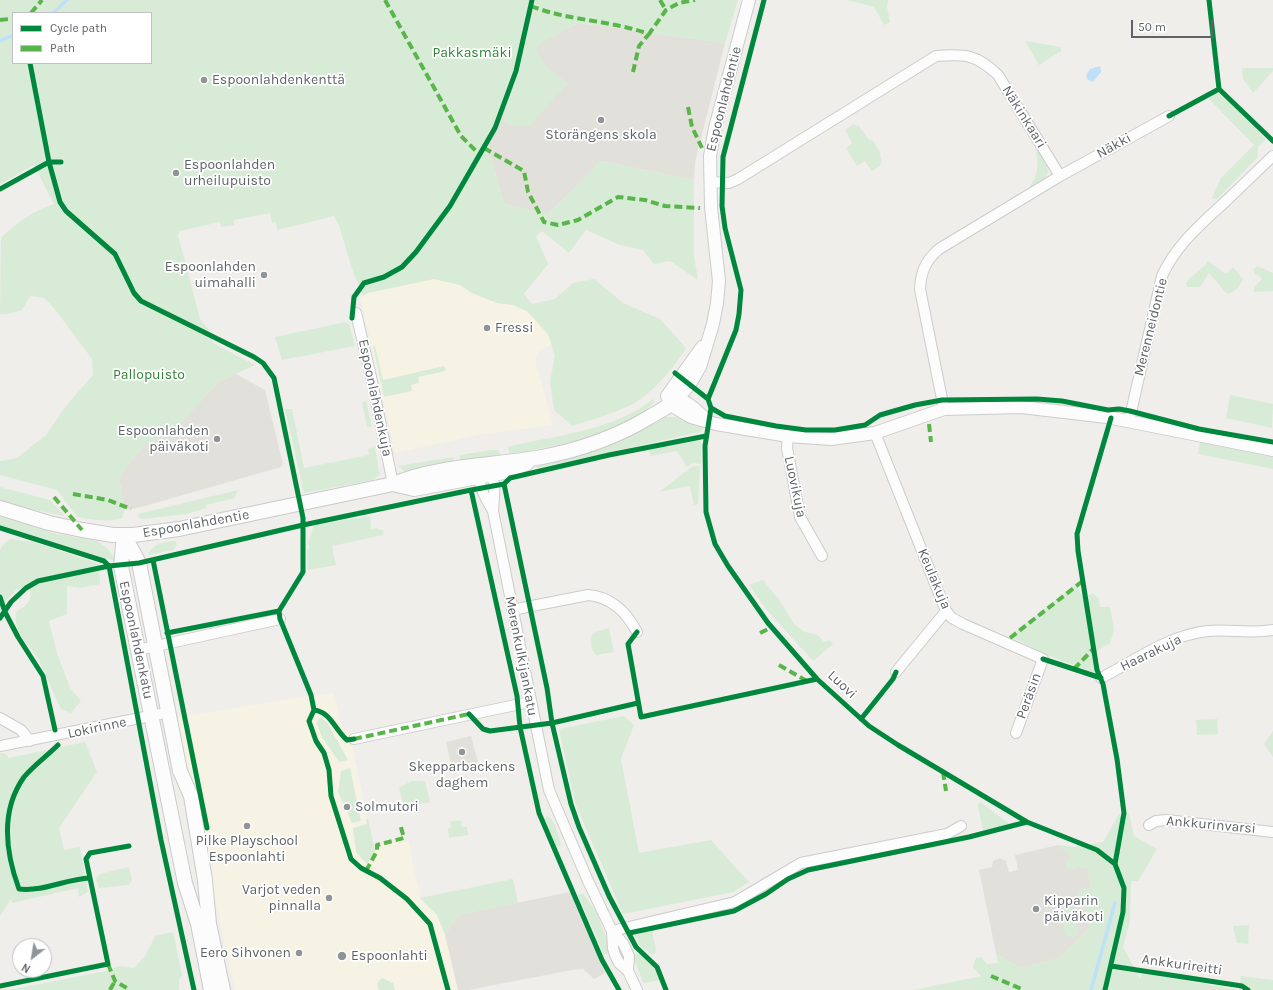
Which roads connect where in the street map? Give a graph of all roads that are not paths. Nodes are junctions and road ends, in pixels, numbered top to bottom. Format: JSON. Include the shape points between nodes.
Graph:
{"nodes":[{"id":1,"x":749,"y":0,"type":"edge"},
{"id":2,"x":1169,"y":116,"type":"dead end"},
{"id":3,"x":1273,"y":156,"type":"edge"},
{"id":4,"x":1060,"y":176,"type":"junction"},
{"id":5,"x":710,"y":182,"type":"junction"},
{"id":6,"x":356,"y":313,"type":"dead end"},
{"id":7,"x":672,"y":400,"type":"junction"},
{"id":8,"x":944,"y":409,"type":"junction"},
{"id":9,"x":1129,"y":421,"type":"junction"},
{"id":10,"x":875,"y":433,"type":"junction"},
{"id":11,"x":788,"y":436,"type":"junction"},
{"id":12,"x":1273,"y":450,"type":"edge"},
{"id":13,"x":484,"y":472,"type":"junction"},
{"id":14,"x":393,"y":484,"type":"junction"},
{"id":15,"x":0,"y":508,"type":"edge"},
{"id":16,"x":493,"y":511,"type":"junction"},
{"id":17,"x":124,"y":535,"type":"junction"},
{"id":18,"x":822,"y":556,"type":"dead end"},
{"id":19,"x":512,"y":610,"type":"junction"},
{"id":20,"x":946,"y":611,"type":"junction"},
{"id":21,"x":280,"y":619,"type":"dead end"},
{"id":22,"x":1273,"y":630,"type":"edge"},
{"id":23,"x":637,"y":632,"type":"dead end"},
{"id":24,"x":156,"y":646,"type":"junction"},
{"id":25,"x":138,"y":650,"type":"junction"},
{"id":26,"x":1043,"y":659,"type":"joint"},
{"id":27,"x":896,"y":672,"type":"dead end"},
{"id":28,"x":1102,"y":678,"type":"dead end"},
{"id":29,"x":530,"y":702,"type":"junction"},
{"id":30,"x":170,"y":712,"type":"junction"},
{"id":31,"x":152,"y":716,"type":"junction"},
{"id":32,"x":0,"y":718,"type":"edge"},
{"id":33,"x":1016,"y":733,"type":"dead end"},
{"id":34,"x":354,"y":739,"type":"dead end"},
{"id":35,"x":30,"y":741,"type":"junction"},
{"id":36,"x":0,"y":746,"type":"edge"},
{"id":37,"x":1149,"y":825,"type":"dead end"},
{"id":38,"x":961,"y":826,"type":"dead end"},
{"id":39,"x":1273,"y":832,"type":"edge"},
{"id":40,"x":612,"y":930,"type":"junction"},
{"id":41,"x":211,"y":990,"type":"edge"},
{"id":42,"x":222,"y":990,"type":"edge"},
{"id":43,"x":637,"y":990,"type":"edge"}],
"edges":[{"from":1,"to":5,"type":"street","name":"Espoonlahdentie","via":[[715,128],[710,156]]},
{"from":2,"to":4,"type":"street","name":"Näkki"},
{"from":3,"to":9,"type":"street","name":"Merenneidontie","via":[[1203,223],[1167,264],[1162,276]]},
{"from":4,"to":5,"type":"street","name":"Näkinkaari","via":[[998,75],[988,66],[962,54],[936,56],[738,179],[729,183]]},
{"from":4,"to":8,"type":"street","via":[[939,249],[925,264],[920,278],[920,289]]},
{"from":5,"to":7,"type":"street","name":"Espoonlahdentie","via":[[719,281],[718,303],[700,367],[690,384]]},
{"from":6,"to":14,"type":"street","name":"Espoonlahdenkuja","via":[[372,377]]},
{"from":7,"to":11,"type":"street","via":[[691,417]]},
{"from":7,"to":13,"type":"main road","name":"Espoonlahdentie","via":[[631,428],[603,440],[542,457],[509,471]]},
{"from":8,"to":9,"type":"street","via":[[1021,407]]},
{"from":8,"to":10,"type":"street"},
{"from":9,"to":12,"type":"street"},
{"from":10,"to":11,"type":"street","via":[[831,440]]},
{"from":10,"to":20,"type":"street","name":"Keulakuja"},
{"from":11,"to":18,"type":"street","name":"Luovikuja","via":[[787,448],[800,517]]},
{"from":13,"to":14,"type":"main road","name":"Espoonlahdentie","via":[[412,477]]},
{"from":13,"to":16,"type":"street","name":"Merenkulkijankatu","via":[[494,485]]},
{"from":13,"to":16,"type":"street","name":"Merenkulkijankatu","via":[[480,488]]},
{"from":14,"to":17,"type":"main road","name":"Espoonlahdentie","via":[[179,529]]},
{"from":15,"to":17,"type":"main road","name":"Espoonlahdentie","via":[[49,523]]},
{"from":16,"to":19,"type":"street","name":"Merenkulkijankatu"},
{"from":17,"to":24,"type":"main road","name":"Espoonlahdenkatu","via":[[139,564]]},
{"from":17,"to":25,"type":"main road","name":"Espoonlahdenkatu","via":[[121,566]]},
{"from":19,"to":23,"type":"street","via":[[588,595],[596,596],[613,603],[621,610]]},
{"from":19,"to":29,"type":"street","name":"Merenkulkijankatu"},
{"from":20,"to":26,"type":"street","name":"Keulakuja","via":[[963,624]]},
{"from":20,"to":27,"type":"street"},
{"from":21,"to":24,"type":"street"},
{"from":22,"to":28,"type":"street","name":"Haarakuja","via":[[1208,631],[1184,637],[1150,651]]},
{"from":24,"to":25,"type":"street"},
{"from":24,"to":30,"type":"main road","name":"Espoonlahdenkatu"},
{"from":25,"to":31,"type":"main road","name":"Espoonlahdenkatu"},
{"from":26,"to":33,"type":"street","name":"Peräsin"},
{"from":29,"to":34,"type":"street"},
{"from":29,"to":40,"type":"street","name":"Merenkulkijankatu","via":[[549,790]]},
{"from":30,"to":31,"type":"street","name":"Lokirinne"},
{"from":30,"to":42,"type":"main road","name":"Espoonlahdenkatu","via":[[180,771],[191,796],[205,880],[209,924]]},
{"from":31,"to":35,"type":"street","name":"Lokirinne"},
{"from":31,"to":41,"type":"main road","name":"Espoonlahdenkatu","via":[[185,883],[198,924]]},
{"from":32,"to":35,"type":"street","via":[[21,730]]},
{"from":35,"to":36,"type":"street","name":"Lokirinne"},
{"from":37,"to":39,"type":"street","name":"Ankkurinvarsi","via":[[1166,820]]},
{"from":38,"to":40,"type":"street","via":[[948,834],[801,863],[735,902]]},
{"from":40,"to":43,"type":"street","via":[[615,955],[628,971]]}]}
